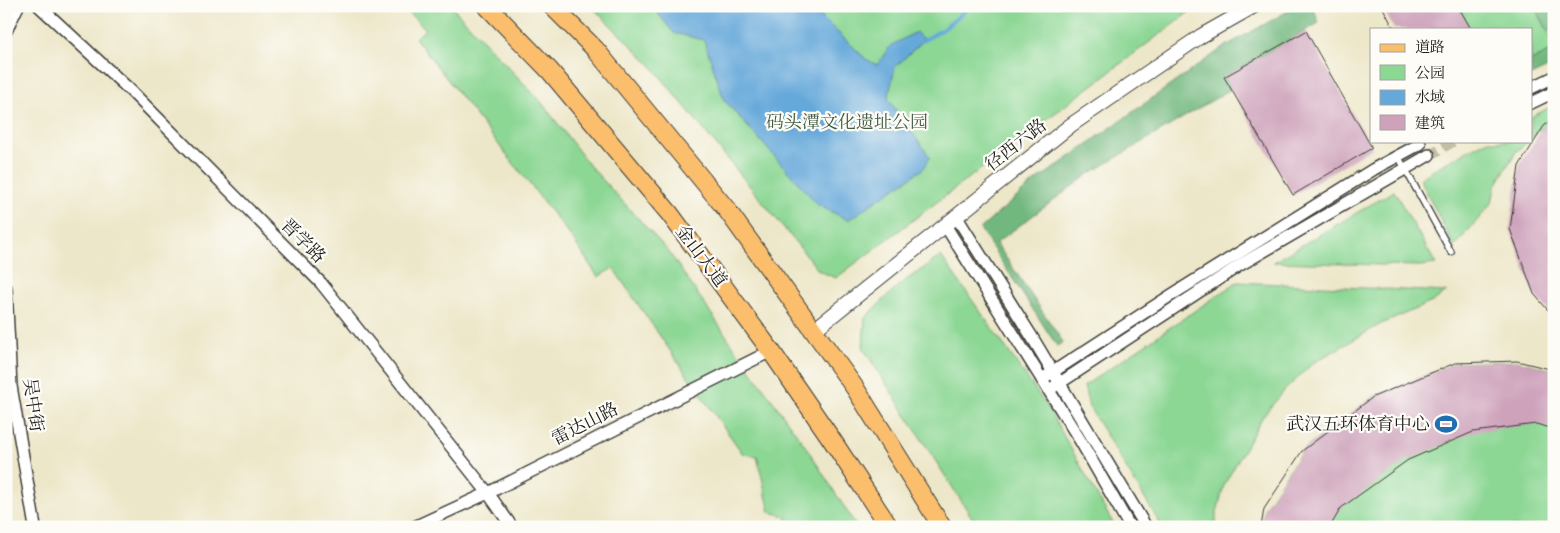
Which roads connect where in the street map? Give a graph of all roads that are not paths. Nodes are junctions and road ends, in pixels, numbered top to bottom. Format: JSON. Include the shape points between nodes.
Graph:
{"nodes":[{"id":1,"x":18,"y":6,"type":"edge"},
{"id":2,"x":39,"y":6,"type":"edge"},
{"id":3,"x":487,"y":6,"type":"edge"},
{"id":4,"x":552,"y":6,"type":"edge"},
{"id":5,"x":1254,"y":6,"type":"edge"},
{"id":6,"x":6,"y":31,"type":"edge"},
{"id":7,"x":1554,"y":77,"type":"edge"},
{"id":8,"x":1532,"y":88,"type":"edge"},
{"id":9,"x":1554,"y":92,"type":"edge"},
{"id":10,"x":1532,"y":103,"type":"edge"},
{"id":11,"x":1420,"y":144,"type":"tunnel mouth"},
{"id":12,"x":1429,"y":155,"type":"tunnel mouth"},
{"id":13,"x":1398,"y":156,"type":"junction"},
{"id":14,"x":1405,"y":169,"type":"junction"},
{"id":15,"x":950,"y":220,"type":"junction"},
{"id":16,"x":1451,"y":252,"type":"dead end"},
{"id":17,"x":6,"y":288,"type":"edge"},
{"id":18,"x":814,"y":330,"type":"junction"},
{"id":19,"x":771,"y":351,"type":"junction"},
{"id":20,"x":1053,"y":372,"type":"junction"},
{"id":21,"x":1042,"y":380,"type":"junction"},
{"id":22,"x":1059,"y":382,"type":"junction"},
{"id":23,"x":1049,"y":390,"type":"junction"},
{"id":24,"x":488,"y":493,"type":"junction"},
{"id":25,"x":35,"y":527,"type":"edge"},
{"id":26,"x":414,"y":527,"type":"edge"},
{"id":27,"x":512,"y":527,"type":"edge"},
{"id":28,"x":889,"y":527,"type":"edge"},
{"id":29,"x":942,"y":527,"type":"edge"},
{"id":30,"x":1130,"y":527,"type":"edge"},
{"id":31,"x":1146,"y":527,"type":"edge"}],
"edges":[{"from":1,"to":6,"type":"street"},
{"from":2,"to":24,"type":"street","name":"晋学路","via":[[131,91],[321,283]]},
{"from":3,"to":19,"type":"main road","name":"金山大道","via":[[550,71],[664,207]]},
{"from":4,"to":18,"type":"main road","via":[[595,49],[727,210]]},
{"from":5,"to":15,"type":"street","name":"径西六路","via":[[1201,36],[1071,125]]},
{"from":7,"to":8,"type":"street"},
{"from":9,"to":10,"type":"street"},
{"from":11,"to":13,"type":"street"},
{"from":12,"to":14,"type":"street"},
{"from":13,"to":14,"type":"lane"},
{"from":13,"to":20,"type":"street"},
{"from":14,"to":16,"type":"lane"},
{"from":14,"to":22,"type":"street","via":[[1240,265]]},
{"from":15,"to":18,"type":"street","name":"径西六路"},
{"from":15,"to":20,"type":"street"},
{"from":15,"to":21,"type":"street"},
{"from":17,"to":25,"type":"street","name":"吴中街","via":[[12,386]]},
{"from":18,"to":29,"type":"main road","via":[[855,388]]},
{"from":19,"to":24,"type":"street","name":"雷达山路"},
{"from":19,"to":28,"type":"main road","name":"金山大道"},
{"from":20,"to":21,"type":"street"},
{"from":20,"to":22,"type":"street"},
{"from":21,"to":23,"type":"street"},
{"from":22,"to":23,"type":"street"},
{"from":22,"to":31,"type":"street"},
{"from":23,"to":30,"type":"street"},
{"from":24,"to":26,"type":"street","name":"雷达山路"},
{"from":24,"to":27,"type":"street","name":"晋学路"}]}
